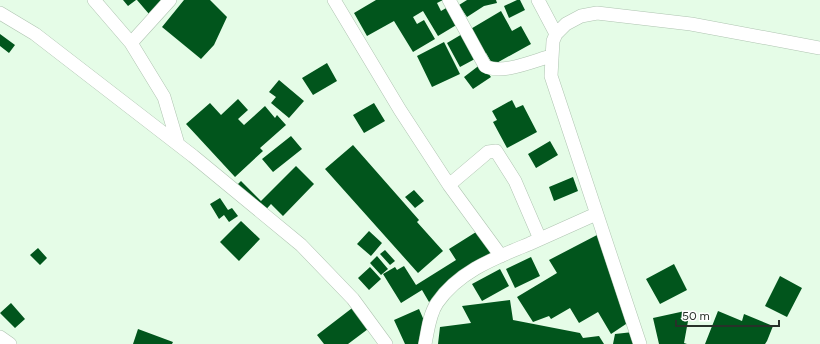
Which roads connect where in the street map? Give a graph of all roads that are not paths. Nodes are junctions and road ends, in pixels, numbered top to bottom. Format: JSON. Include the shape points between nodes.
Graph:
{"nodes":[{"id":1,"x":94,"y":0,"type":"edge"},
{"id":2,"x":170,"y":0,"type":"edge"},
{"id":3,"x":334,"y":0,"type":"edge"},
{"id":4,"x":449,"y":0,"type":"edge"},
{"id":5,"x":538,"y":0,"type":"edge"},
{"id":6,"x":0,"y":13,"type":"edge"},
{"id":7,"x":556,"y":34,"type":"junction"},
{"id":8,"x":131,"y":44,"type":"junction"},
{"id":9,"x":820,"y":48,"type":"edge"},
{"id":10,"x":551,"y":56,"type":"junction"},
{"id":11,"x":178,"y":144,"type":"junction"},
{"id":12,"x":449,"y":185,"type":"junction"},
{"id":13,"x":596,"y":214,"type":"junction"},
{"id":14,"x":540,"y":239,"type":"junction"},
{"id":15,"x":500,"y":256,"type":"junction"},
{"id":16,"x":386,"y":344,"type":"edge"},
{"id":17,"x":425,"y":344,"type":"edge"},
{"id":18,"x":640,"y":344,"type":"edge"}],
"edges":[{"from":1,"to":8,"type":"street"},
{"from":2,"to":8,"type":"street"},
{"from":3,"to":12,"type":"street","via":[[400,110]]},
{"from":4,"to":10,"type":"street","via":[[485,66],[491,70],[503,70]]},
{"from":5,"to":7,"type":"street"},
{"from":6,"to":11,"type":"street","via":[[35,34]]},
{"from":7,"to":9,"type":"street","via":[[566,24],[581,16],[597,13],[691,24]]},
{"from":7,"to":10,"type":"street"},
{"from":8,"to":11,"type":"street","via":[[164,97]]},
{"from":10,"to":13,"type":"street","via":[[554,88]]},
{"from":11,"to":16,"type":"street","via":[[301,245],[353,299]]},
{"from":12,"to":14,"type":"street","via":[[488,152],[496,151],[515,181]]},
{"from":12,"to":15,"type":"street"},
{"from":13,"to":14,"type":"street"},
{"from":13,"to":18,"type":"street"},
{"from":14,"to":15,"type":"street"},
{"from":15,"to":17,"type":"street","via":[[468,272],[444,294],[432,313]]}]}
